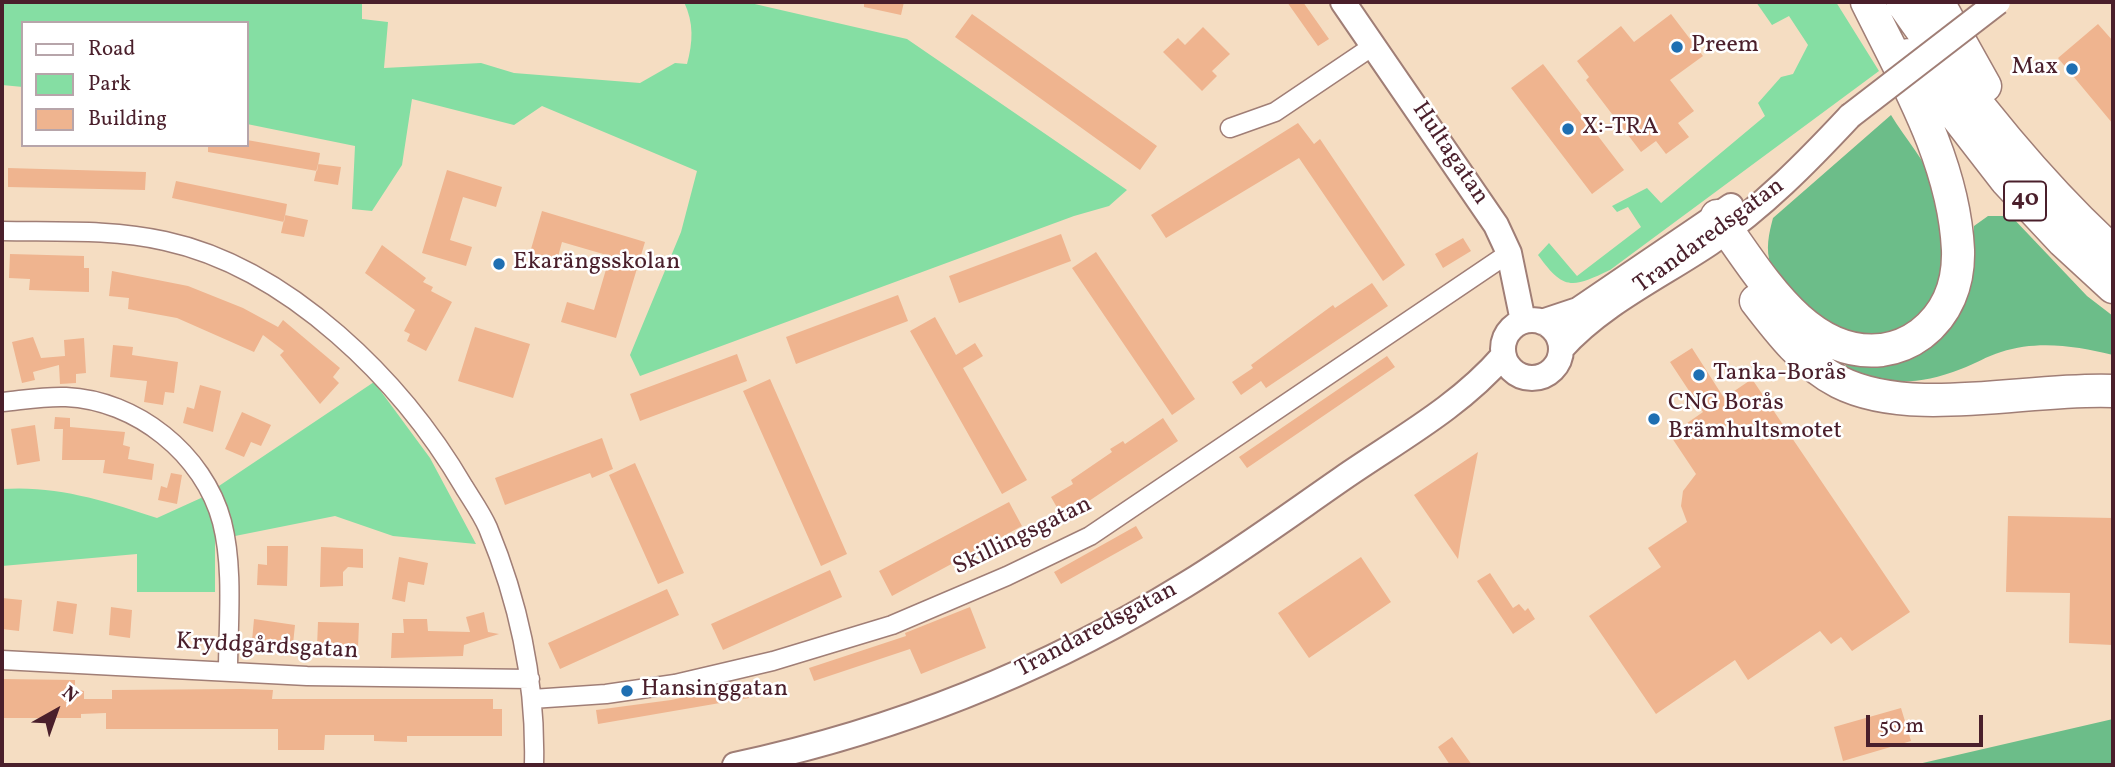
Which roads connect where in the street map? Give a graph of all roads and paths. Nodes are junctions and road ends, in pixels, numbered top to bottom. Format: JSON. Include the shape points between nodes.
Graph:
{"nodes":[{"id":1,"x":1343,"y":2,"type":"edge"},
{"id":2,"x":1868,"y":2,"type":"edge"},
{"id":3,"x":1902,"y":2,"type":"edge"},
{"id":4,"x":1938,"y":2,"type":"edge"},
{"id":5,"x":1998,"y":2,"type":"edge"},
{"id":6,"x":1373,"y":46,"type":"junction"},
{"id":7,"x":1230,"y":128,"type":"dead end"},
{"id":8,"x":2036,"y":174,"type":"junction"},
{"id":9,"x":1713,"y":230,"type":"junction"},
{"id":10,"x":2,"y":231,"type":"edge"},
{"id":11,"x":2113,"y":252,"type":"edge"},
{"id":12,"x":1509,"y":253,"type":"junction"},
{"id":13,"x":2113,"y":287,"type":"edge"},
{"id":14,"x":1533,"y":321,"type":"junction"},
{"id":15,"x":1561,"y":349,"type":"junction"},
{"id":16,"x":1503,"y":356,"type":"junction"},
{"id":17,"x":1521,"y":377,"type":"junction"},
{"id":18,"x":2113,"y":391,"type":"edge"},
{"id":19,"x":2,"y":402,"type":"edge"},
{"id":20,"x":1424,"y":424,"type":"junction"},
{"id":21,"x":2,"y":660,"type":"edge"},
{"id":22,"x":228,"y":671,"type":"junction"},
{"id":23,"x":530,"y":679,"type":"junction"},
{"id":24,"x":532,"y":699,"type":"junction"},
{"id":25,"x":534,"y":765,"type":"edge"},
{"id":26,"x":735,"y":765,"type":"edge"}],
"edges":[{"from":1,"to":6,"type":"street","name":"Hultagatan"},
{"from":2,"to":9,"type":"highway","via":[[1930,135],[1950,197],[1958,253],[1956,276],[1942,313],[1911,342],[1868,351],[1846,349],[1819,336],[1797,317]]},
{"from":2,"to":13,"type":"highway","number":"40","via":[[2006,180]]},
{"from":3,"to":8,"type":"highway","number":"40"},
{"from":4,"to":8,"type":"highway"},
{"from":5,"to":9,"type":"street","name":"Trandaredsgatan","bridge":true},
{"from":6,"to":7,"type":"street","via":[[1275,112]]},
{"from":6,"to":12,"type":"street","name":"Hultagatan","via":[[1472,187]]},
{"from":8,"to":11,"type":"highway","number":"40"},
{"from":9,"to":14,"type":"street","name":"Trandaredsgatan","via":[[1578,310]]},
{"from":9,"to":15,"type":"street","name":"Trandaredsgatan","via":[[1588,323]]},
{"from":9,"to":18,"type":"highway","via":[[1790,343],[1838,382],[1868,393],[1939,400],[2075,389]]},
{"from":10,"to":23,"type":"street","via":[[105,233],[166,241],[225,261],[291,298],[356,351],[434,440],[487,527],[523,637]]},
{"from":12,"to":14,"type":"street","name":"Hultagatan"},
{"from":12,"to":24,"type":"street","name":"Skillingsgatan","via":[[1090,536],[1007,576],[892,625],[773,661],[674,684]]},
{"from":14,"to":15,"type":"street","via":[[1557,334]]},
{"from":14,"to":16,"type":"street","name":"Trandaredsgatan","via":[[1506,335]]},
{"from":15,"to":17,"type":"street","name":"Trandaredsgatan","via":[[1558,363],[1547,374]]},
{"from":16,"to":17,"type":"street"},
{"from":16,"to":20,"type":"street","name":"Trandaredsgatan","via":[[1481,381]]},
{"from":17,"to":20,"type":"street","name":"Trandaredsgatan"},
{"from":19,"to":22,"type":"street","via":[[66,397],[108,405],[146,422],[180,450],[207,484],[222,523]]},
{"from":20,"to":26,"type":"street","name":"Trandaredsgatan","via":[[1186,584],[1068,650],[889,724]]},
{"from":21,"to":22,"type":"street","name":"Kryddgårdsgatan"},
{"from":22,"to":23,"type":"street","name":"Kryddgårdsgatan"},
{"from":23,"to":24,"type":"street"},
{"from":24,"to":25,"type":"street"}]}
